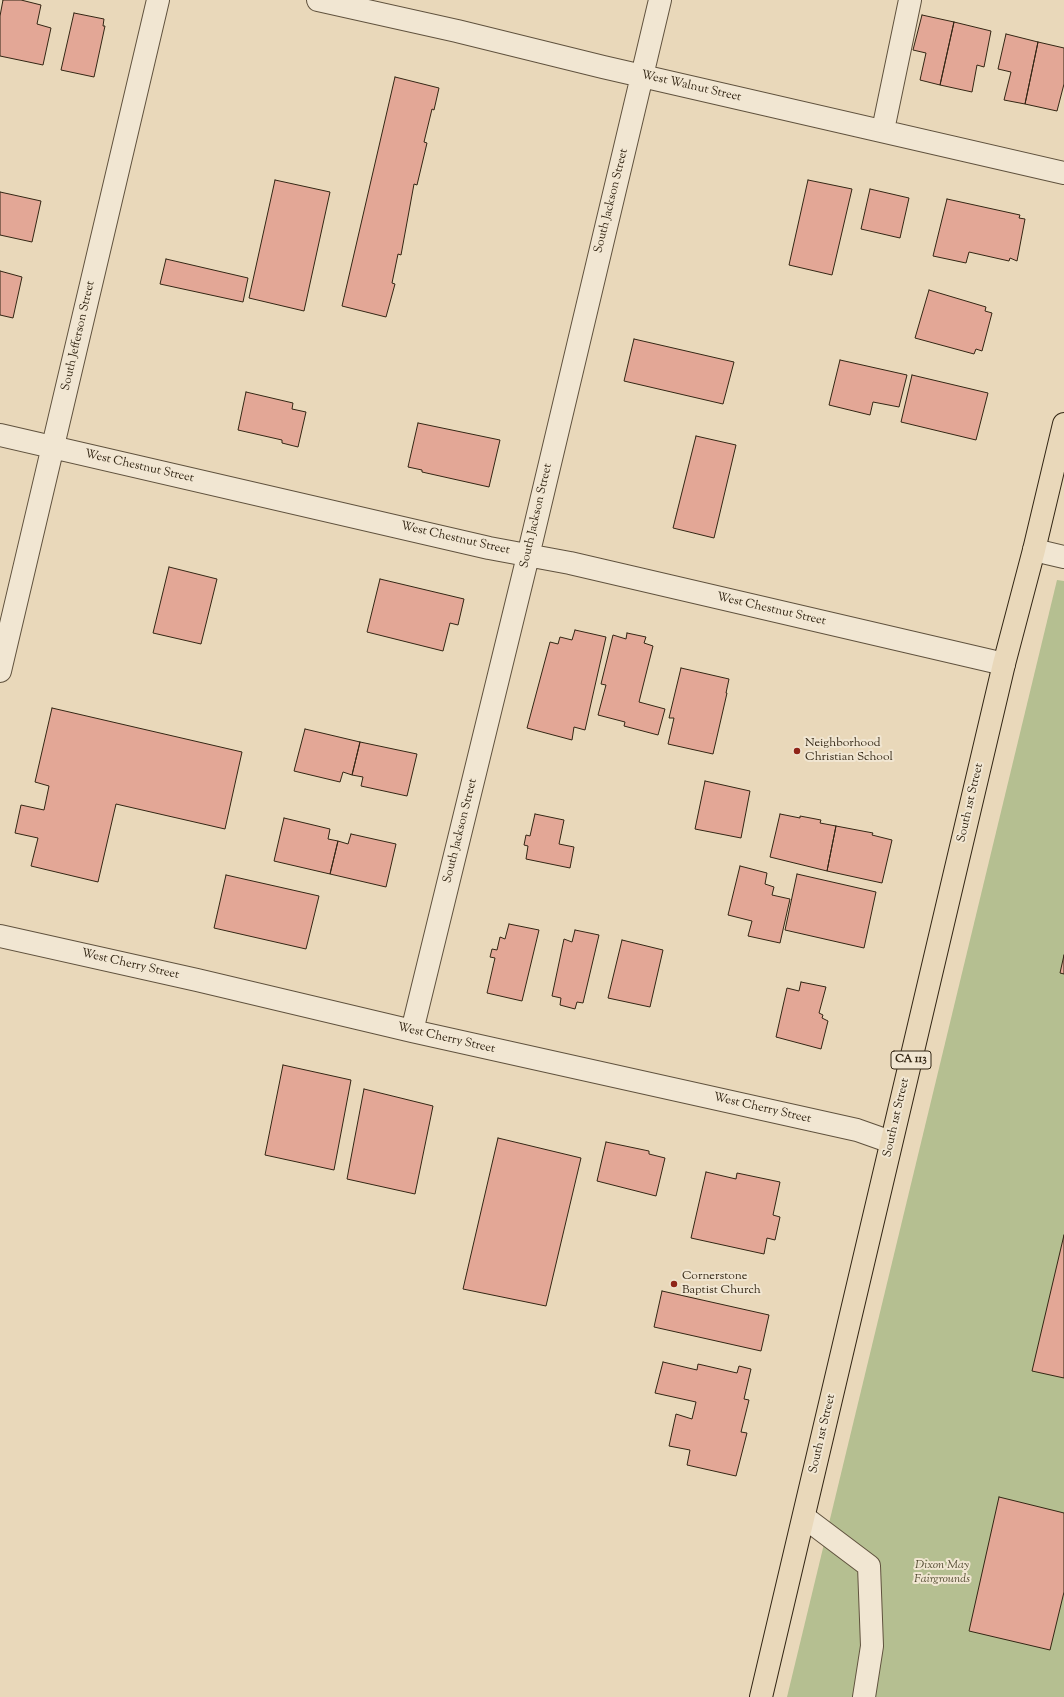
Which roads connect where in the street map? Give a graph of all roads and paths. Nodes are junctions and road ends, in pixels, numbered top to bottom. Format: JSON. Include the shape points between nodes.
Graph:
{"nodes":[{"id":1,"x":158,"y":0,"type":"edge"},
{"id":2,"x":318,"y":0,"type":"edge"},
{"id":3,"x":660,"y":0,"type":"edge"},
{"id":4,"x":910,"y":0,"type":"edge"},
{"id":5,"x":396,"y":8,"type":"edge"},
{"id":6,"x":643,"y":76,"type":"junction"},
{"id":7,"x":883,"y":130,"type":"junction"},
{"id":8,"x":1064,"y":173,"type":"edge"},
{"id":9,"x":1064,"y":424,"type":"edge"},
{"id":10,"x":0,"y":435,"type":"edge"},
{"id":11,"x":54,"y":447,"type":"junction"},
{"id":12,"x":1034,"y":550,"type":"junction"},
{"id":13,"x":528,"y":556,"type":"junction"},
{"id":14,"x":1064,"y":557,"type":"edge"},
{"id":15,"x":1004,"y":664,"type":"junction"},
{"id":16,"x":0,"y":671,"type":"edge"},
{"id":17,"x":0,"y":936,"type":"edge"},
{"id":18,"x":412,"y":1031,"type":"junction"},
{"id":19,"x":891,"y":1142,"type":"junction"},
{"id":20,"x":804,"y":1517,"type":"junction"},
{"id":21,"x":761,"y":1697,"type":"edge"},
{"id":22,"x":864,"y":1697,"type":"edge"}],
"edges":[{"from":1,"to":11,"type":"street","name":"South Jefferson Street"},
{"from":2,"to":5,"type":"street","name":"West Walnut Street"},
{"from":3,"to":6,"type":"street","name":"South Jackson Street"},
{"from":4,"to":7,"type":"street"},
{"from":5,"to":6,"type":"street","name":"West Walnut Street"},
{"from":6,"to":7,"type":"street","name":"West Walnut Street"},
{"from":6,"to":13,"type":"street","name":"South Jackson Street"},
{"from":7,"to":8,"type":"street","name":"West Walnut Street"},
{"from":9,"to":12,"type":"main road","name":"South 1st Street","number":"CA 113"},
{"from":10,"to":11,"type":"street","name":"West Chestnut Street"},
{"from":11,"to":13,"type":"street","name":"West Chestnut Street"},
{"from":11,"to":16,"type":"street","name":"South Jefferson Street"},
{"from":12,"to":14,"type":"street"},
{"from":12,"to":15,"type":"main road","name":"South 1st Street","number":"CA 113"},
{"from":13,"to":15,"type":"street","name":"West Chestnut Street","via":[[570,563]]},
{"from":13,"to":18,"type":"street","name":"South Jackson Street"},
{"from":15,"to":19,"type":"main road","name":"South 1st Street","number":"CA 113"},
{"from":17,"to":18,"type":"street","name":"West Cherry Street"},
{"from":18,"to":19,"type":"street","name":"West Cherry Street","via":[[857,1130]]},
{"from":19,"to":20,"type":"main road","name":"South 1st Street","number":"CA 113"},
{"from":20,"to":21,"type":"main road","name":"South 1st Street","number":"CA 113"},
{"from":20,"to":22,"type":"street","via":[[868,1566],[872,1646]]}]}
